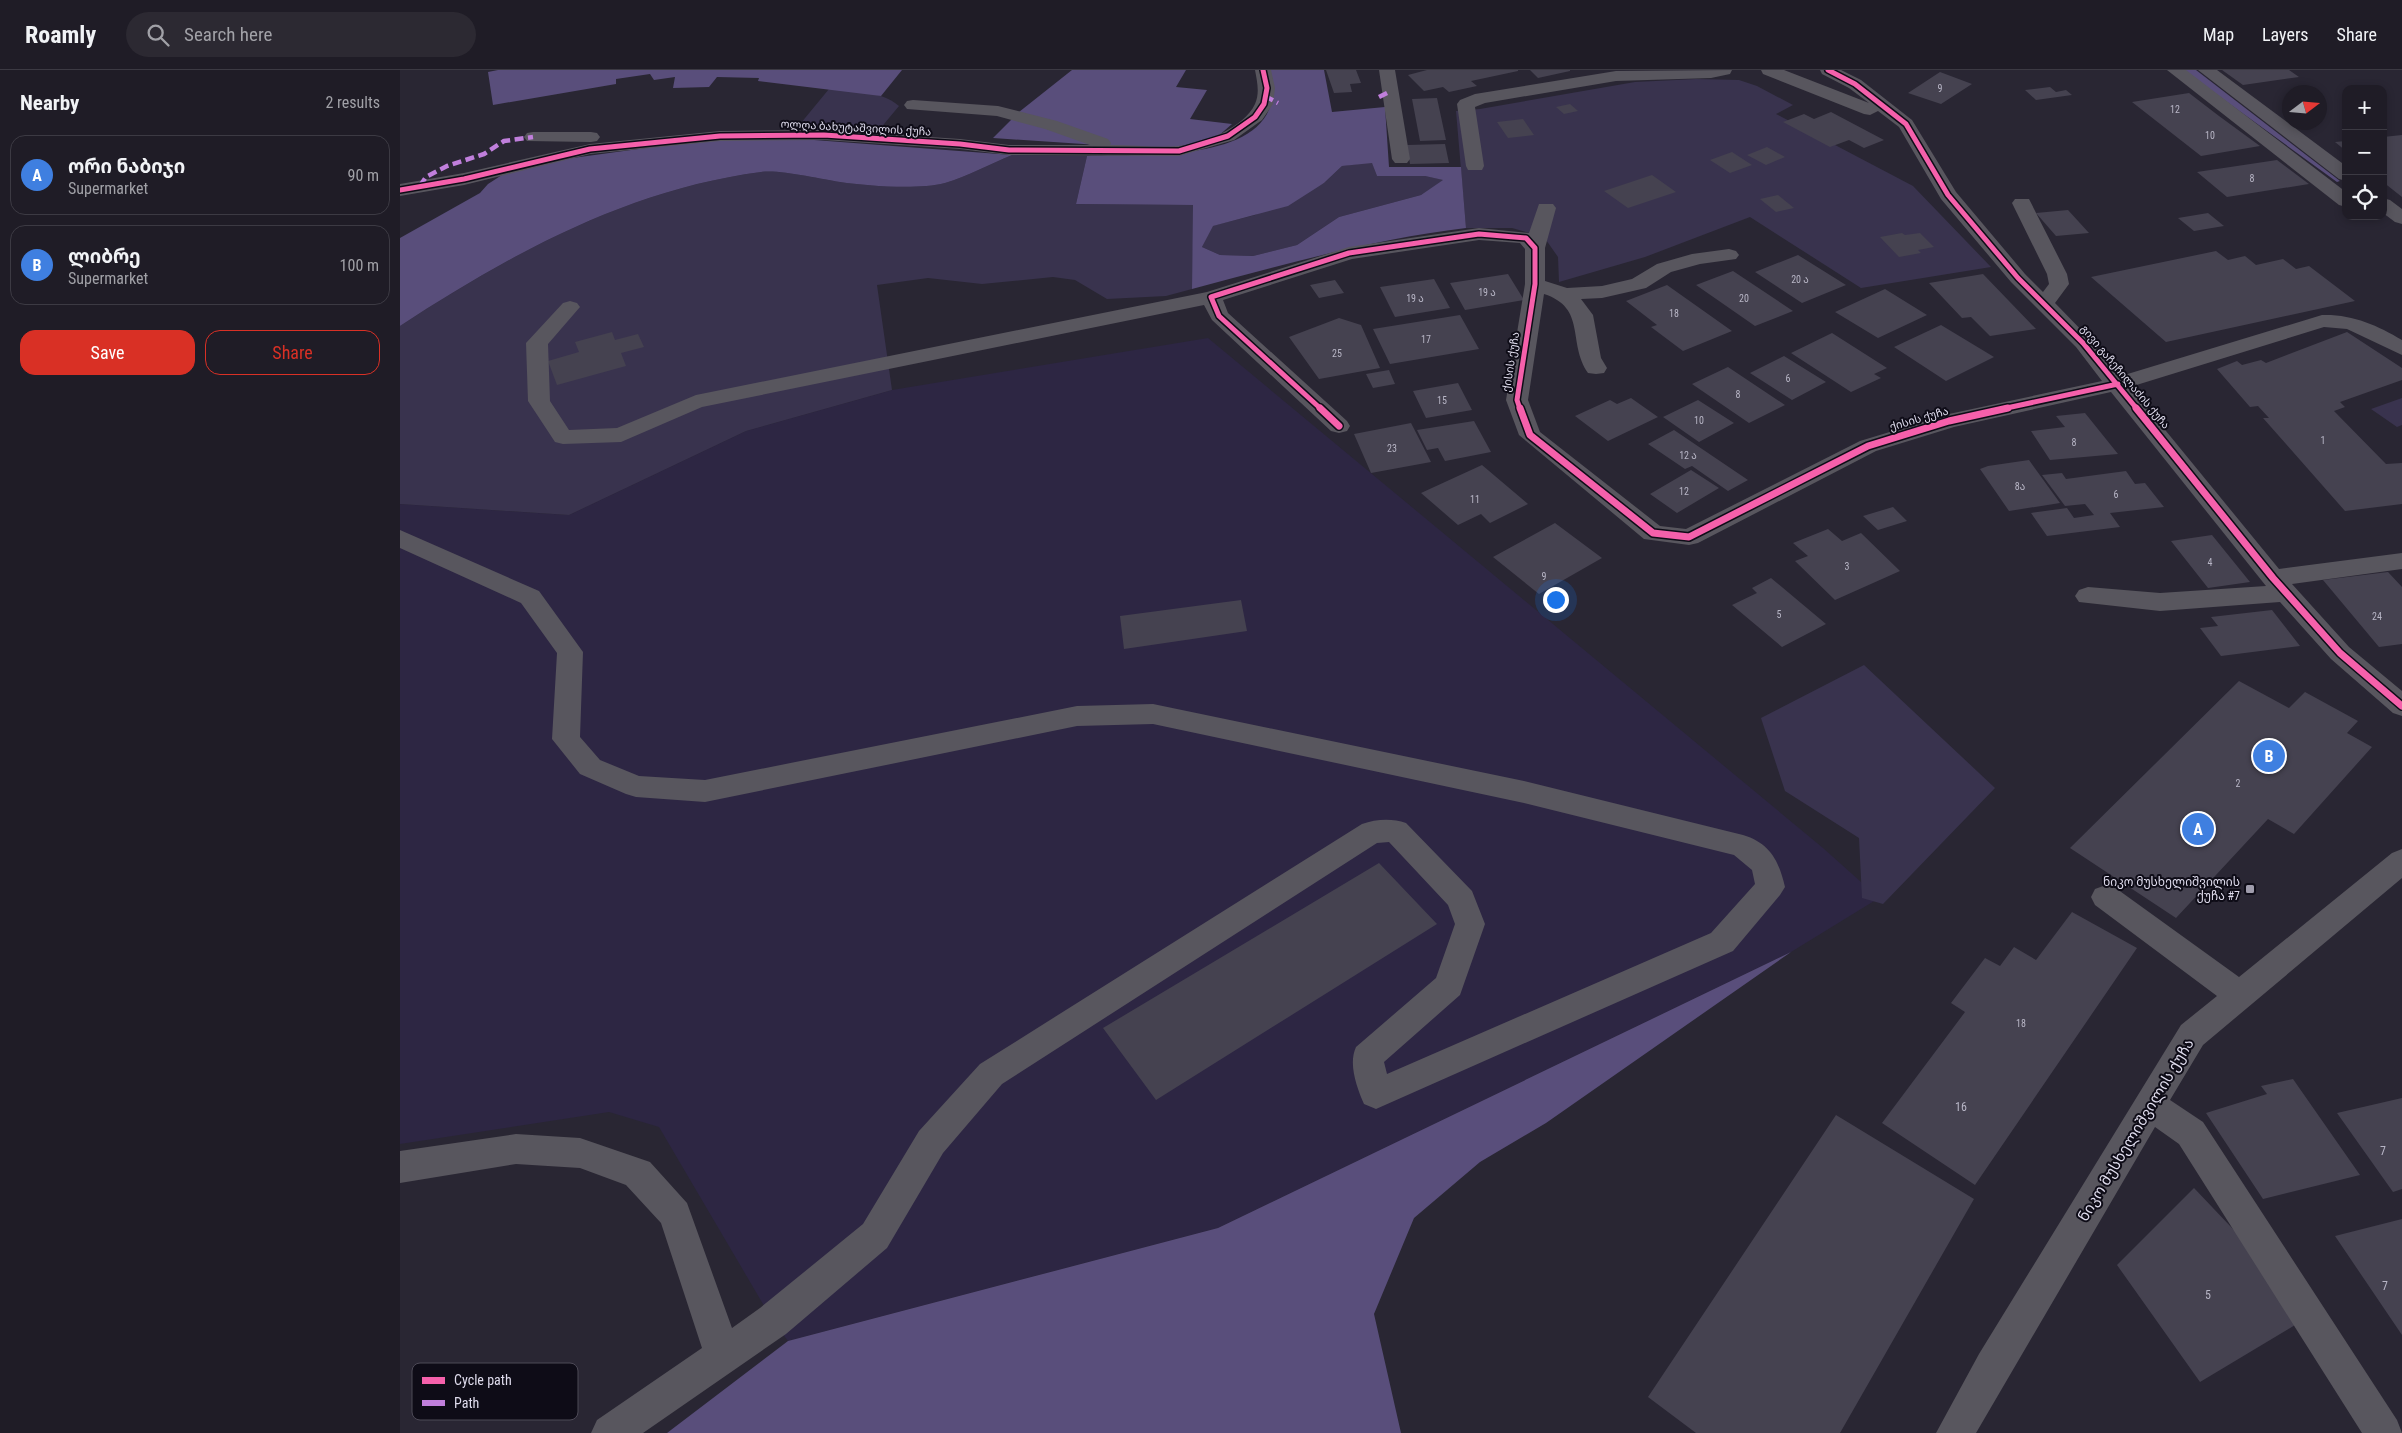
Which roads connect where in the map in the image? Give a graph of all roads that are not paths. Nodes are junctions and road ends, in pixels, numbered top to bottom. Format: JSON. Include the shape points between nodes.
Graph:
{"nodes":[{"id":1,"x":1263,"y":70,"type":"edge"},
{"id":2,"x":1387,"y":70,"type":"edge"},
{"id":3,"x":1724,"y":70,"type":"edge"},
{"id":4,"x":1769,"y":70,"type":"edge"},
{"id":5,"x":1828,"y":70,"type":"edge"},
{"id":6,"x":2175,"y":70,"type":"edge"},
{"id":7,"x":2206,"y":70,"type":"edge"},
{"id":8,"x":913,"y":105,"type":"dead end"},
{"id":9,"x":1906,"y":124,"type":"junction"},
{"id":10,"x":533,"y":137,"type":"dead end"},
{"id":11,"x":675,"y":139,"type":"junction"},
{"id":12,"x":1117,"y":150,"type":"junction"},
{"id":13,"x":1400,"y":159,"type":"dead end"},
{"id":14,"x":1475,"y":166,"type":"dead end"},
{"id":15,"x":2342,"y":172,"type":"edge"},
{"id":16,"x":400,"y":190,"type":"edge"},
{"id":17,"x":2342,"y":198,"type":"edge"},
{"id":18,"x":2022,"y":203,"type":"dead end"},
{"id":19,"x":1546,"y":208,"type":"dead end"},
{"id":20,"x":1535,"y":248,"type":"junction"},
{"id":21,"x":1729,"y":255,"type":"dead end"},
{"id":22,"x":1535,"y":284,"type":"junction"},
{"id":23,"x":1565,"y":294,"type":"junction"},
{"id":24,"x":1211,"y":297,"type":"junction"},
{"id":25,"x":2043,"y":301,"type":"junction"},
{"id":26,"x":570,"y":307,"type":"dead end"},
{"id":27,"x":2402,"y":349,"type":"edge"},
{"id":28,"x":1596,"y":368,"type":"dead end"},
{"id":29,"x":2118,"y":384,"type":"junction"},
{"id":30,"x":1339,"y":426,"type":"dead end"},
{"id":31,"x":400,"y":538,"type":"edge"},
{"id":32,"x":2402,"y":561,"type":"edge"},
{"id":33,"x":2280,"y":585,"type":"junction"},
{"id":34,"x":2088,"y":596,"type":"dead end"},
{"id":35,"x":2402,"y":706,"type":"edge"},
{"id":36,"x":2402,"y":861,"type":"edge"},
{"id":37,"x":2106,"y":898,"type":"dead end"},
{"id":38,"x":2240,"y":996,"type":"junction"},
{"id":39,"x":2150,"y":1105,"type":"junction"},
{"id":40,"x":400,"y":1167,"type":"edge"},
{"id":41,"x":723,"y":1355,"type":"junction"},
{"id":42,"x":610,"y":1433,"type":"edge"},
{"id":43,"x":1955,"y":1433,"type":"edge"},
{"id":44,"x":2384,"y":1433,"type":"edge"}],
"edges":[{"from":1,"to":12,"type":"street","name":"ოლღა ბახუტაშვილის ქუჩა","via":[[1266,78],[1261,110],[1238,132],[1205,146],[1179,151]]},
{"from":2,"to":13,"type":"street"},
{"from":3,"to":14,"type":"street","via":[[1616,76],[1482,98],[1466,104]]},
{"from":4,"to":9,"type":"street"},
{"from":5,"to":9,"type":"street","name":"გივი გაჩეჩილაძის ქუჩა","via":[[1855,84]]},
{"from":6,"to":17,"type":"street"},
{"from":7,"to":15,"type":"street"},
{"from":8,"to":12,"type":"street","via":[[998,111],[1083,135]]},
{"from":9,"to":25,"type":"street","name":"გივი გაჩეჩილაძის ქუჩა","via":[[1948,195],[2018,278]]},
{"from":10,"to":11,"type":"street"},
{"from":11,"to":12,"type":"street","name":"ოლღა ბახუტაშვილის ქუჩა","via":[[824,135],[1009,150]]},
{"from":11,"to":16,"type":"street","name":"ოლღა ბახუტაშვილის ქუჩა","via":[[590,149],[464,179]]},
{"from":18,"to":25,"type":"street","via":[[2057,274],[2059,284]]},
{"from":19,"to":20,"type":"street","name":"ქისის ქუჩა"},
{"from":20,"to":22,"type":"street","name":"ქისის ქუჩა"},
{"from":20,"to":24,"type":"street","via":[[1526,238],[1479,234],[1349,253]]},
{"from":21,"to":23,"type":"street","via":[[1699,258],[1664,268],[1639,284],[1602,292]]},
{"from":22,"to":23,"type":"street"},
{"from":22,"to":29,"type":"street","name":"ქისის ქუჩა","via":[[1517,400],[1530,436],[1653,533],[1689,537],[1868,446],[1948,422]]},
{"from":23,"to":28,"type":"street","via":[[1583,315],[1590,358]]},
{"from":24,"to":26,"type":"street","via":[[696,402],[620,435],[562,437],[539,401],[537,343]]},
{"from":24,"to":30,"type":"street","via":[[1219,316]]},
{"from":25,"to":29,"type":"street","name":"გივი გაჩეჩილაძის ქუჩა"},
{"from":27,"to":29,"type":"street","name":"ქისის ქუჩა","via":[[2366,327],[2336,320],[2322,321]]},
{"from":29,"to":33,"type":"street","name":"გივი გაჩეჩილაძის ქუჩა"},
{"from":31,"to":41,"type":"street","via":[[530,597],[570,652],[566,739],[590,767],[636,786],[705,791],[1077,716],[1153,714],[1524,792],[1742,846],[1766,865],[1770,887],[1722,942],[1376,1094],[1367,1057],[1449,986],[1470,924],[1460,899],[1396,831],[1372,832],[991,1074],[931,1142],[875,1236],[773,1321]]},
{"from":32,"to":33,"type":"street"},
{"from":33,"to":34,"type":"street","via":[[2160,602]]},
{"from":33,"to":35,"type":"street","name":"გივი გაჩეჩილაძის ქუჩა","via":[[2340,653]]},
{"from":36,"to":38,"type":"street","name":"ნიკო მუსხელიშვილის ქუჩა"},
{"from":37,"to":38,"type":"street"},
{"from":38,"to":39,"type":"street","name":"ნიკო მუსხელიშვილის ქუჩა","via":[[2192,1036]]},
{"from":39,"to":43,"type":"street","name":"ნიკო მუსხელიშვილის ქუჩა"},
{"from":39,"to":44,"type":"street","via":[[2191,1133]]},
{"from":40,"to":41,"type":"street","via":[[516,1148],[580,1153],[638,1173],[675,1214]]},
{"from":41,"to":42,"type":"street"}]}
